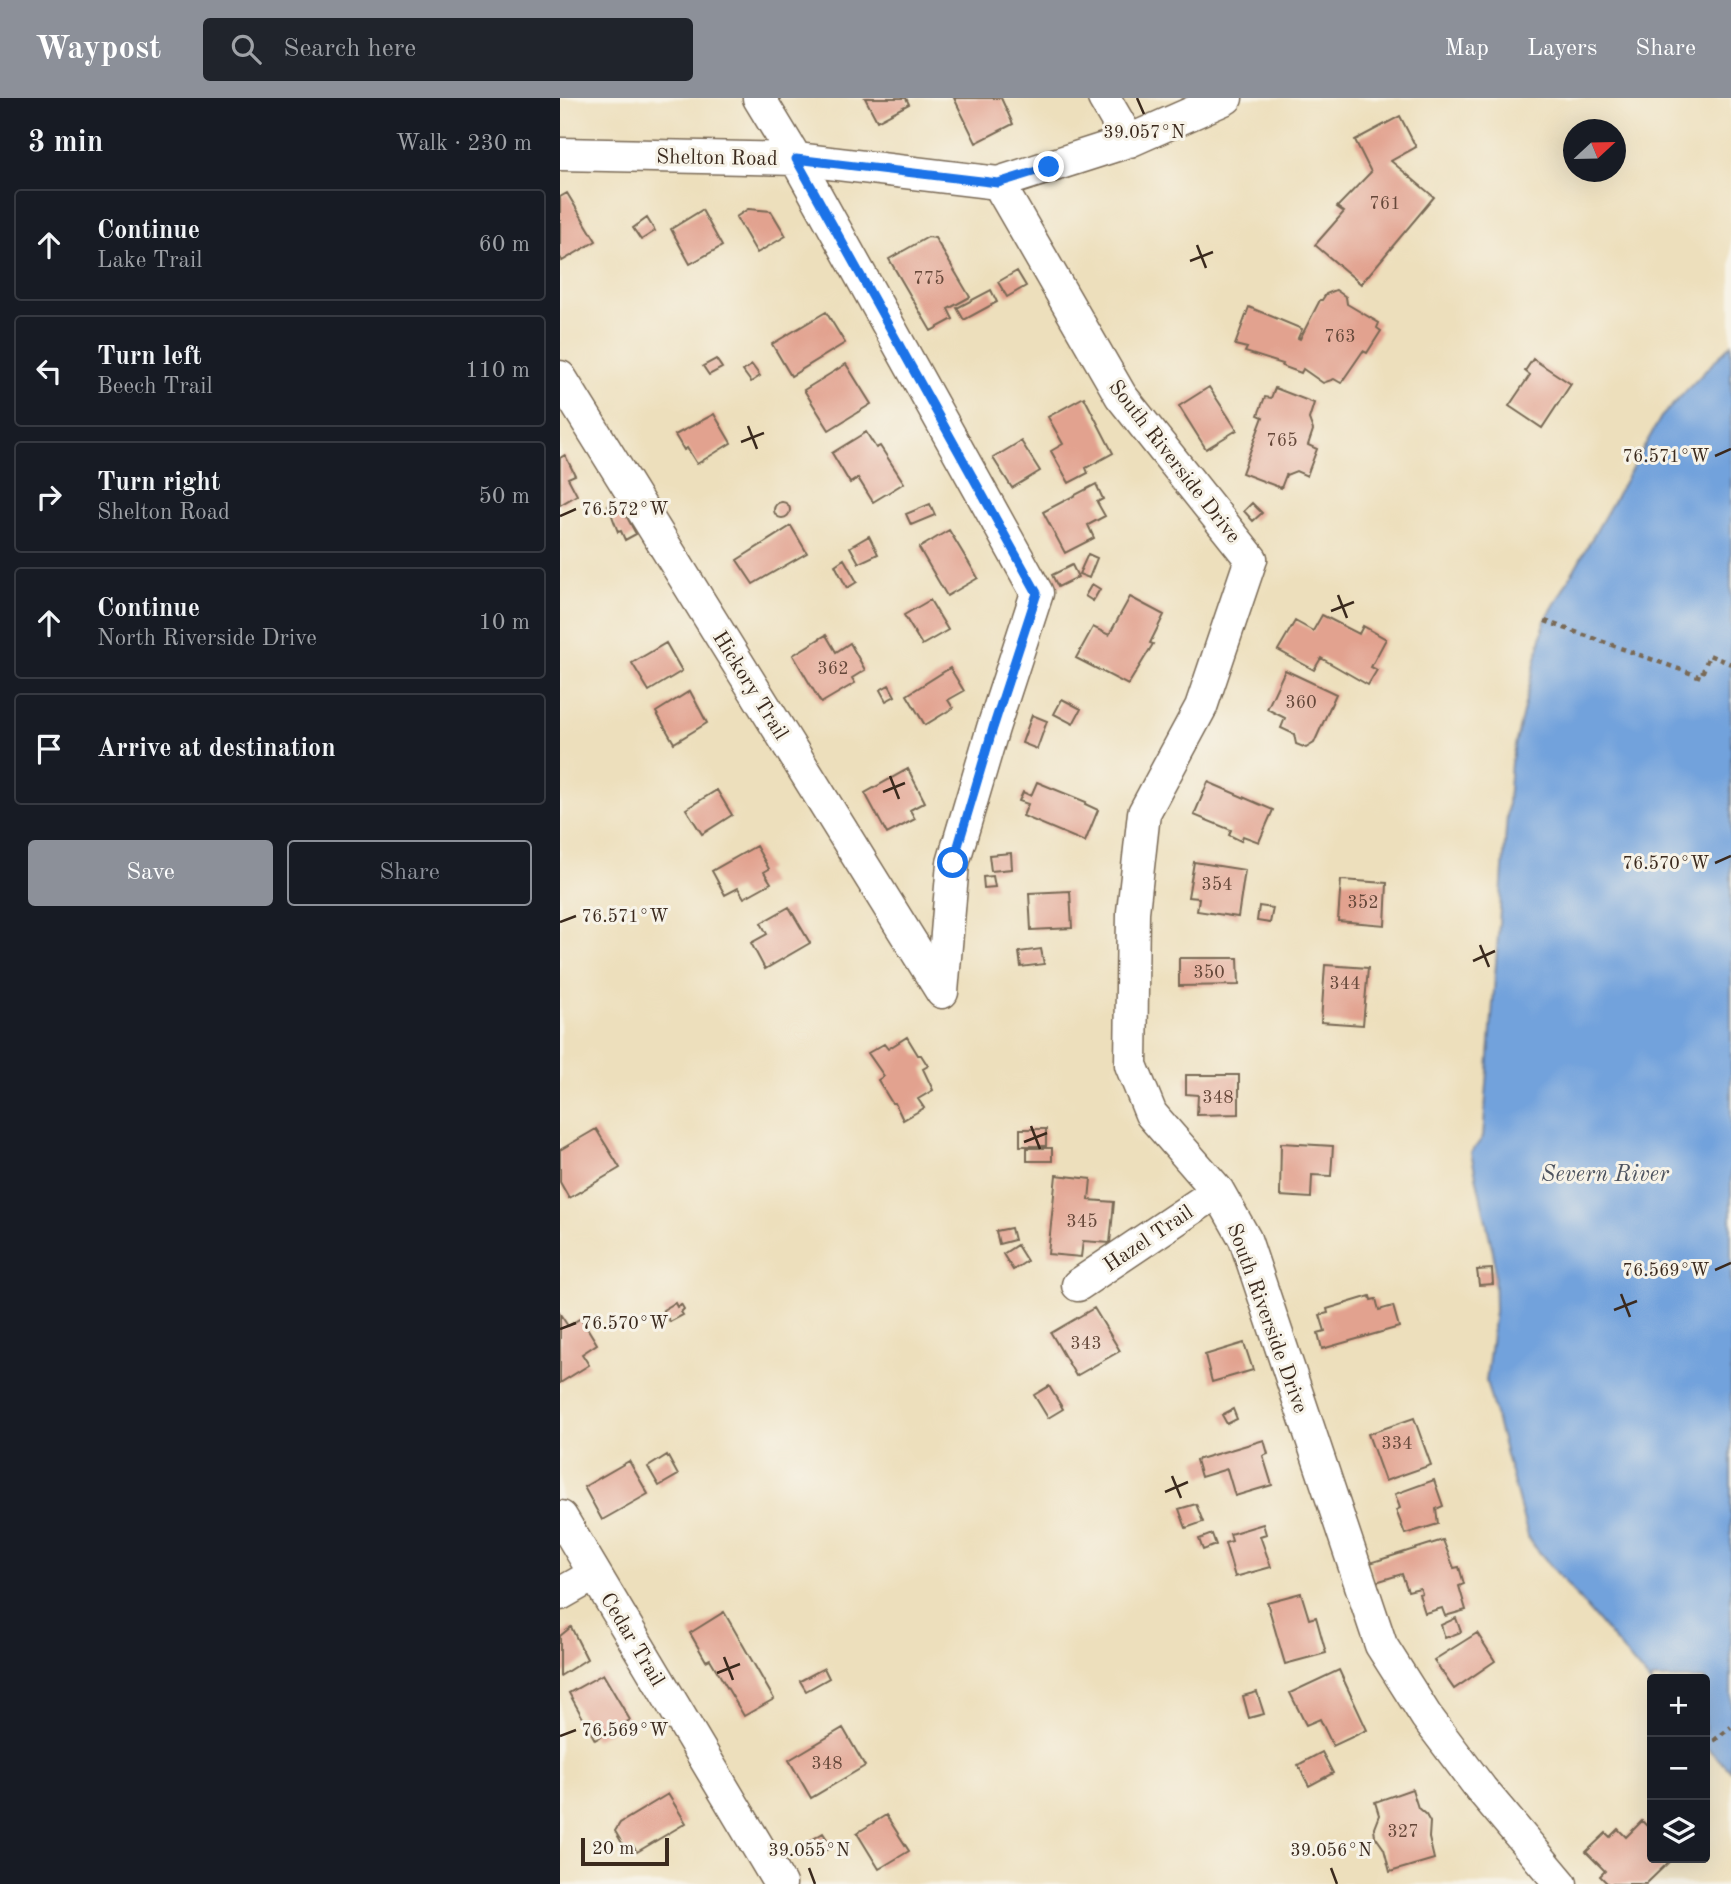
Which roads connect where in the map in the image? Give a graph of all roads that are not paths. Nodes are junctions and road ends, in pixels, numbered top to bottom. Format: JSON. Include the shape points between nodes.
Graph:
{"nodes":[{"id":1,"x":759,"y":98,"type":"edge"},
{"id":2,"x":1104,"y":98,"type":"edge"},
{"id":3,"x":1226,"y":98,"type":"edge"},
{"id":4,"x":1129,"y":141,"type":"junction"},
{"id":5,"x":560,"y":154,"type":"edge"},
{"id":6,"x":796,"y":159,"type":"junction"},
{"id":7,"x":998,"y":183,"type":"junction"},
{"id":8,"x":560,"y":377,"type":"edge"},
{"id":9,"x":1218,"y":1191,"type":"junction"},
{"id":10,"x":1078,"y":1286,"type":"dead end"},
{"id":11,"x":561,"y":1517,"type":"edge"},
{"id":12,"x":595,"y":1574,"type":"junction"},
{"id":13,"x":560,"y":1594,"type":"edge"},
{"id":14,"x":780,"y":1884,"type":"edge"},
{"id":15,"x":1561,"y":1884,"type":"edge"}],
"edges":[{"from":1,"to":6,"type":"street"},
{"from":2,"to":4,"type":"street"},
{"from":3,"to":4,"type":"street"},
{"from":4,"to":7,"type":"street"},
{"from":5,"to":6,"type":"street","name":"Shelton Road"},
{"from":6,"to":7,"type":"street","name":"Shelton Road"},
{"from":6,"to":8,"type":"street","name":"Hickory Trail","via":[[1037,593],[953,863],[942,992]]},
{"from":7,"to":9,"type":"street","name":"South Riverside Drive","via":[[1121,396],[1251,559],[1201,707],[1144,813],[1133,912],[1131,1065],[1151,1114]]},
{"from":9,"to":10,"type":"street","name":"Hazel Trail"},
{"from":9,"to":15,"type":"street","name":"South Riverside Drive","via":[[1244,1239],[1381,1645],[1426,1716]]},
{"from":11,"to":12,"type":"street","name":"Cedar Trail"},
{"from":12,"to":13,"type":"street"},
{"from":12,"to":14,"type":"street","name":"Cedar Trail"}]}
